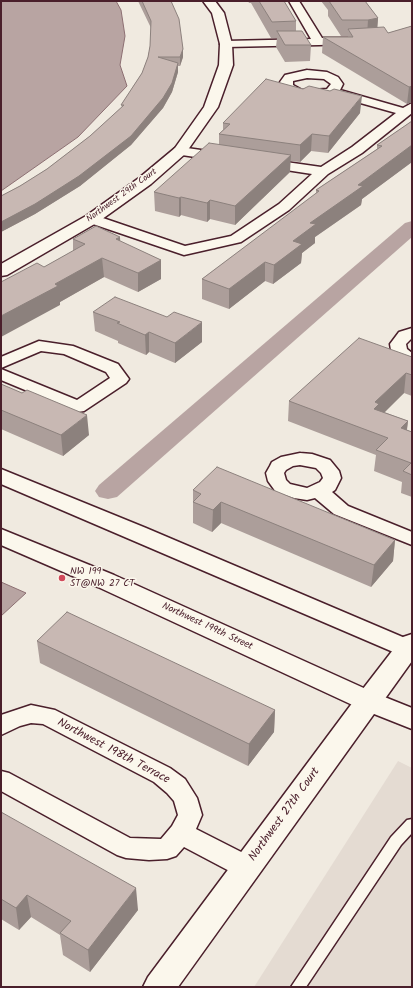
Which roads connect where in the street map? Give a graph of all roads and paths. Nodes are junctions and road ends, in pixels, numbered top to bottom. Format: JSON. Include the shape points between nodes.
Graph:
{"nodes":[{"id":1,"x":209,"y":1,"type":"edge"},
{"id":2,"x":294,"y":1,"type":"edge"},
{"id":3,"x":360,"y":41,"type":"edge"},
{"id":4,"x":319,"y":42,"type":"junction"},
{"id":5,"x":226,"y":44,"type":"junction"},
{"id":6,"x":330,"y":92,"type":"edge"},
{"id":7,"x":409,"y":110,"type":"edge"},
{"id":8,"x":180,"y":151,"type":"junction"},
{"id":9,"x":236,"y":159,"type":"edge"},
{"id":10,"x":252,"y":161,"type":"edge"},
{"id":11,"x":323,"y":171,"type":"junction"},
{"id":12,"x":92,"y":219,"type":"junction"},
{"id":13,"x":1,"y":271,"type":"edge"},
{"id":14,"x":412,"y":333,"type":"edge"},
{"id":15,"x":412,"y":359,"type":"edge"},
{"id":16,"x":1,"y":363,"type":"edge"},
{"id":17,"x":1,"y":374,"type":"edge"},
{"id":18,"x":1,"y":476,"type":"edge"},
{"id":19,"x":319,"y":491,"type":"dead end"},
{"id":20,"x":1,"y":536,"type":"edge"},
{"id":21,"x":412,"y":538,"type":"edge"},
{"id":22,"x":410,"y":648,"type":"edge"},
{"id":23,"x":368,"y":701,"type":"junction"},
{"id":24,"x":412,"y":719,"type":"edge"},
{"id":25,"x":1,"y":726,"type":"edge"},
{"id":26,"x":1,"y":780,"type":"edge"},
{"id":27,"x":412,"y":824,"type":"edge"},
{"id":28,"x":181,"y":833,"type":"junction"},
{"id":29,"x":246,"y":868,"type":"junction"},
{"id":30,"x":159,"y":987,"type":"edge"},
{"id":31,"x":298,"y":987,"type":"edge"}],
"edges":[{"from":1,"to":5,"type":"street","name":"Northwest 29th Court","via":[[218,13]]},
{"from":2,"to":4,"type":"street"},
{"from":3,"to":4,"type":"street"},
{"from":4,"to":5,"type":"street"},
{"from":5,"to":8,"type":"street","name":"Northwest 29th Court","via":[[226,65],[210,107]]},
{"from":6,"to":7,"type":"street"},
{"from":7,"to":11,"type":"street","via":[[357,150]]},
{"from":8,"to":9,"type":"street"},
{"from":8,"to":12,"type":"street","name":"Northwest 29th Court","via":[[145,181]]},
{"from":10,"to":11,"type":"street"},
{"from":11,"to":12,"type":"street","via":[[284,207],[236,239],[184,251]]},
{"from":12,"to":13,"type":"street","name":"Northwest 29th Court"},
{"from":14,"to":15,"type":"street","via":[[405,335],[398,344],[399,350]]},
{"from":16,"to":17,"type":"street","via":[[39,346],[67,350],[112,368],[120,379],[78,407]]},
{"from":18,"to":22,"type":"street"},
{"from":19,"to":21,"type":"street","via":[[342,510]]},
{"from":20,"to":23,"type":"street","name":"Northwest 199th Street","via":[[106,581]]},
{"from":22,"to":23,"type":"street","name":"Northwest 27th Court"},
{"from":23,"to":24,"type":"street","name":"Northwest 199th Street"},
{"from":23,"to":29,"type":"street","name":"Northwest 27th Court"},
{"from":25,"to":28,"type":"street","name":"Northwest 198th Terrace","via":[[30,714],[47,716],[162,776],[176,786],[185,798],[190,815]]},
{"from":26,"to":28,"type":"street","name":"Northwest 198th Terrace","via":[[126,848],[167,848]]},
{"from":27,"to":31,"type":"lane","via":[[396,841]]},
{"from":28,"to":29,"type":"street"},
{"from":29,"to":30,"type":"street","name":"Northwest 27th Court"}]}
